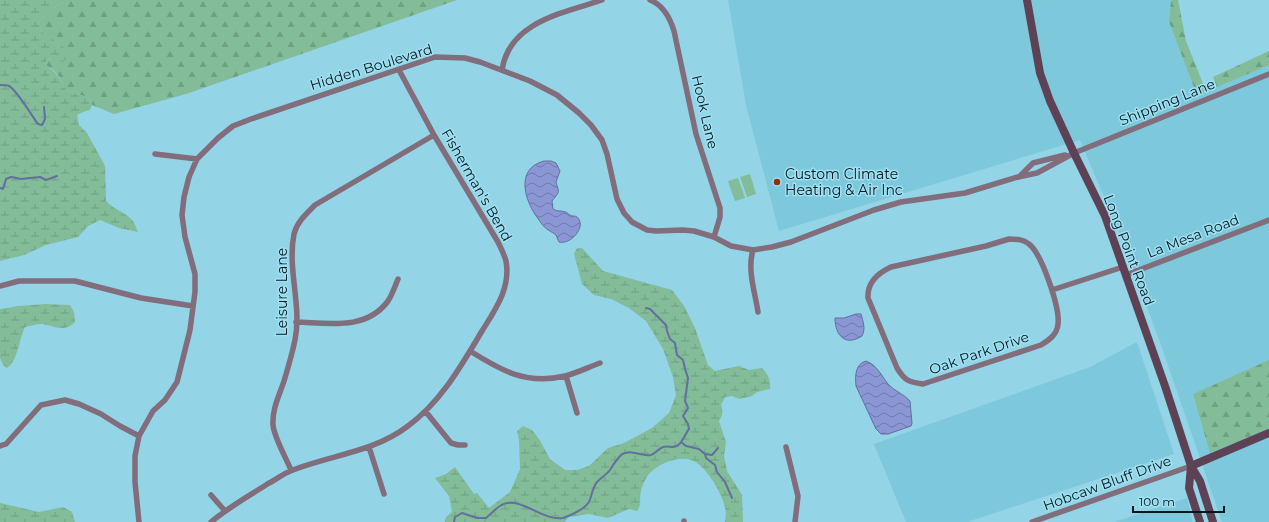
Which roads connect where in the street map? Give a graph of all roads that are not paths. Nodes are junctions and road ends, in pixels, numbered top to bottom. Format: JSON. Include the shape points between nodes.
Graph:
{"nodes":[{"id":1,"x":602,"y":0,"type":"edge"},
{"id":2,"x":1027,"y":0,"type":"edge"},
{"id":3,"x":654,"y":1,"type":"edge"},
{"id":4,"x":399,"y":70,"type":"junction"},
{"id":5,"x":502,"y":70,"type":"junction"},
{"id":6,"x":1269,"y":74,"type":"edge"},
{"id":7,"x":434,"y":135,"type":"junction"},
{"id":8,"x":1074,"y":153,"type":"junction"},
{"id":9,"x":154,"y":154,"type":"dead end"},
{"id":10,"x":197,"y":159,"type":"junction"},
{"id":11,"x":1018,"y":177,"type":"junction"},
{"id":12,"x":1269,"y":220,"type":"edge"},
{"id":13,"x":714,"y":237,"type":"junction"},
{"id":14,"x":753,"y":250,"type":"junction"},
{"id":15,"x":1125,"y":271,"type":"junction"},
{"id":16,"x":398,"y":279,"type":"dead end"},
{"id":17,"x":0,"y":286,"type":"edge"},
{"id":18,"x":1052,"y":290,"type":"junction"},
{"id":19,"x":193,"y":306,"type":"junction"},
{"id":20,"x":758,"y":312,"type":"dead end"},
{"id":21,"x":296,"y":322,"type":"junction"},
{"id":22,"x":470,"y":351,"type":"junction"},
{"id":23,"x":600,"y":363,"type":"dead end"},
{"id":24,"x":566,"y":376,"type":"junction"},
{"id":25,"x":426,"y":412,"type":"junction"},
{"id":26,"x":577,"y":413,"type":"dead end"},
{"id":27,"x":1269,"y":433,"type":"edge"},
{"id":28,"x":139,"y":436,"type":"junction"},
{"id":29,"x":465,"y":445,"type":"dead end"},
{"id":30,"x":0,"y":446,"type":"edge"},
{"id":31,"x":369,"y":447,"type":"junction"},
{"id":32,"x":786,"y":447,"type":"dead end"},
{"id":33,"x":1190,"y":466,"type":"junction"},
{"id":34,"x":292,"y":470,"type":"junction"},
{"id":35,"x":384,"y":494,"type":"dead end"},
{"id":36,"x":211,"y":495,"type":"dead end"},
{"id":37,"x":225,"y":511,"type":"junction"},
{"id":38,"x":139,"y":522,"type":"edge"},
{"id":39,"x":211,"y":522,"type":"edge"},
{"id":40,"x":795,"y":522,"type":"edge"},
{"id":41,"x":1032,"y":522,"type":"edge"},
{"id":42,"x":1200,"y":522,"type":"edge"},
{"id":43,"x":1213,"y":522,"type":"edge"}],
"edges":[{"from":1,"to":5,"type":"street","via":[[541,21],[526,30],[509,49]]},
{"from":2,"to":8,"type":"main road","name":"Long Point Road","via":[[1038,66],[1050,101]]},
{"from":3,"to":13,"type":"street","name":"Hook Lane","via":[[671,21],[696,134],[720,208]]},
{"from":4,"to":5,"type":"street","name":"Hidden Boulevard","via":[[435,57],[450,57],[480,62]]},
{"from":4,"to":7,"type":"street","name":"Fisherman's Bend"},
{"from":4,"to":10,"type":"street","name":"Hidden Boulevard","via":[[233,126]]},
{"from":5,"to":13,"type":"street","name":"Hidden Boulevard","via":[[557,95],[591,125],[602,140],[607,154],[617,199],[632,222],[647,230],[694,231]]},
{"from":6,"to":8,"type":"street","name":"Shipping Lane"},
{"from":7,"to":21,"type":"street","name":"Leisure Lane","via":[[314,205],[301,219],[294,233],[291,254]]},
{"from":7,"to":22,"type":"street","name":"Fisherman's Bend","via":[[498,242],[506,262],[505,288]]},
{"from":8,"to":11,"type":"street","name":"Hidden Boulevard","via":[[1037,173]]},
{"from":8,"to":11,"type":"street","name":"Hidden Boulevard","via":[[1033,163]]},
{"from":8,"to":15,"type":"main road","name":"Long Point Road","via":[[1105,216]]},
{"from":9,"to":10,"type":"street"},
{"from":10,"to":19,"type":"street","name":"Hidden Boulevard","via":[[189,177],[182,215],[195,274]]},
{"from":11,"to":14,"type":"street","name":"Hidden Boulevard","via":[[965,193],[901,202],[791,242]]},
{"from":12,"to":15,"type":"street","name":"La Mesa Road"},
{"from":13,"to":14,"type":"street","name":"Hidden Boulevard","via":[[731,246]]},
{"from":14,"to":20,"type":"street","via":[[750,269]]},
{"from":15,"to":18,"type":"street","name":"La Mesa Road"},
{"from":15,"to":33,"type":"main road","name":"Long Point Road"},
{"from":16,"to":21,"type":"street","via":[[388,301],[377,313],[364,320],[342,324]]},
{"from":17,"to":19,"type":"street","via":[[19,281],[75,281],[141,298]]},
{"from":18,"to":18,"type":"street","name":"Oak Park Drive","via":[[1058,312],[1058,325],[1052,338],[1036,347],[923,384],[903,377],[897,368],[868,298],[869,287],[874,278],[891,267],[1009,239],[1018,239],[1035,249]]},
{"from":19,"to":28,"type":"street","name":"Hidden Boulevard","via":[[177,382],[165,400],[153,411]]},
{"from":21,"to":34,"type":"street","name":"Leisure Lane","via":[[295,339],[274,406],[273,426]]},
{"from":22,"to":24,"type":"street","via":[[505,371],[524,377]]},
{"from":22,"to":25,"type":"street","name":"Fisherman's Bend","via":[[452,380]]},
{"from":23,"to":24,"type":"street"},
{"from":24,"to":26,"type":"street"},
{"from":25,"to":29,"type":"street","via":[[451,443]]},
{"from":25,"to":31,"type":"street","name":"Fisherman's Bend","via":[[408,427]]},
{"from":27,"to":33,"type":"main road"},
{"from":28,"to":30,"type":"street","via":[[101,414],[65,400],[41,405],[6,444]]},
{"from":28,"to":38,"type":"street","name":"Hidden Boulevard","via":[[135,456]]},
{"from":31,"to":34,"type":"street","name":"Fisherman's Bend"},
{"from":31,"to":35,"type":"street"},
{"from":32,"to":40,"type":"street","via":[[798,496]]},
{"from":33,"to":41,"type":"street","name":"Hobcaw Bluff Drive"},
{"from":33,"to":42,"type":"main road","name":"Long Point Road","via":[[1190,488]]},
{"from":33,"to":43,"type":"main road","name":"Long Point Road","via":[[1200,481]]},
{"from":34,"to":37,"type":"street","name":"Fisherman's Bend"},
{"from":36,"to":37,"type":"street"},
{"from":37,"to":39,"type":"street","name":"Fisherman's Bend"}]}
